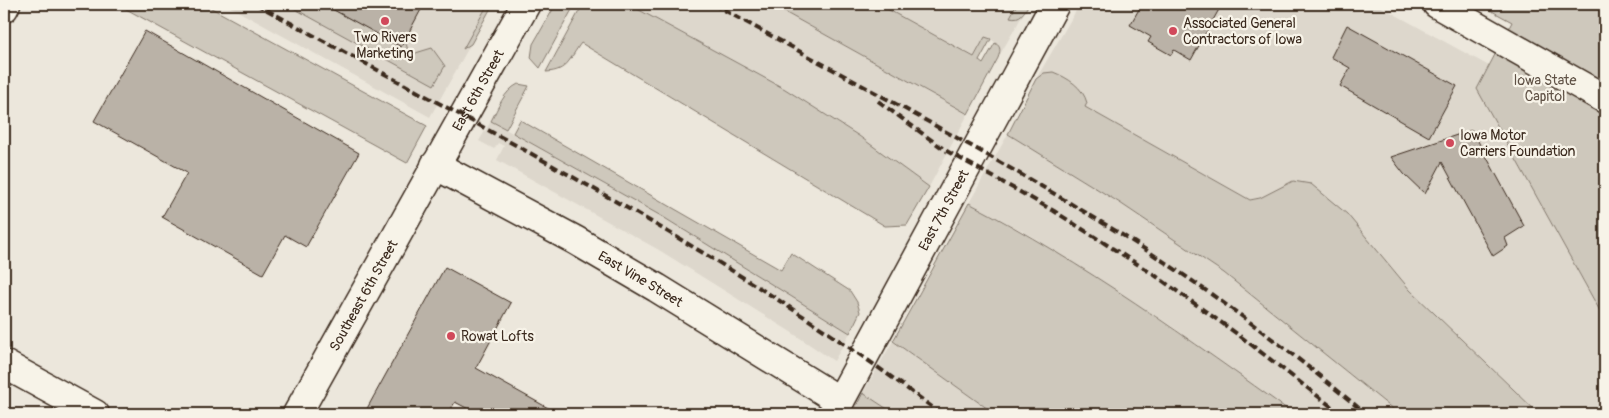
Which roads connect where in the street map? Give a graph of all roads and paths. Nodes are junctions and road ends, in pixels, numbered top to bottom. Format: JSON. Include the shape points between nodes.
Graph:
{"nodes":[{"id":1,"x":6,"y":4,"type":"edge"},
{"id":2,"x":526,"y":4,"type":"edge"},
{"id":3,"x":1055,"y":4,"type":"edge"},
{"id":4,"x":1437,"y":4,"type":"edge"},
{"id":5,"x":4,"y":8,"type":"edge"},
{"id":6,"x":1605,"y":99,"type":"edge"},
{"id":7,"x":432,"y":170,"type":"junction"},
{"id":8,"x":4,"y":364,"type":"edge"},
{"id":9,"x":836,"y":408,"type":"edge"},
{"id":10,"x":95,"y":414,"type":"edge"},
{"id":11,"x":297,"y":414,"type":"edge"}],
"edges":[{"from":1,"to":5,"type":"street"},
{"from":2,"to":7,"type":"street","name":"East 6th Street"},
{"from":3,"to":9,"type":"street","name":"East 7th Street"},
{"from":4,"to":6,"type":"street"},
{"from":7,"to":9,"type":"street","name":"East Vine Street","via":[[592,250]]},
{"from":7,"to":11,"type":"street","name":"Southeast 6th Street"},
{"from":8,"to":10,"type":"street"}]}
